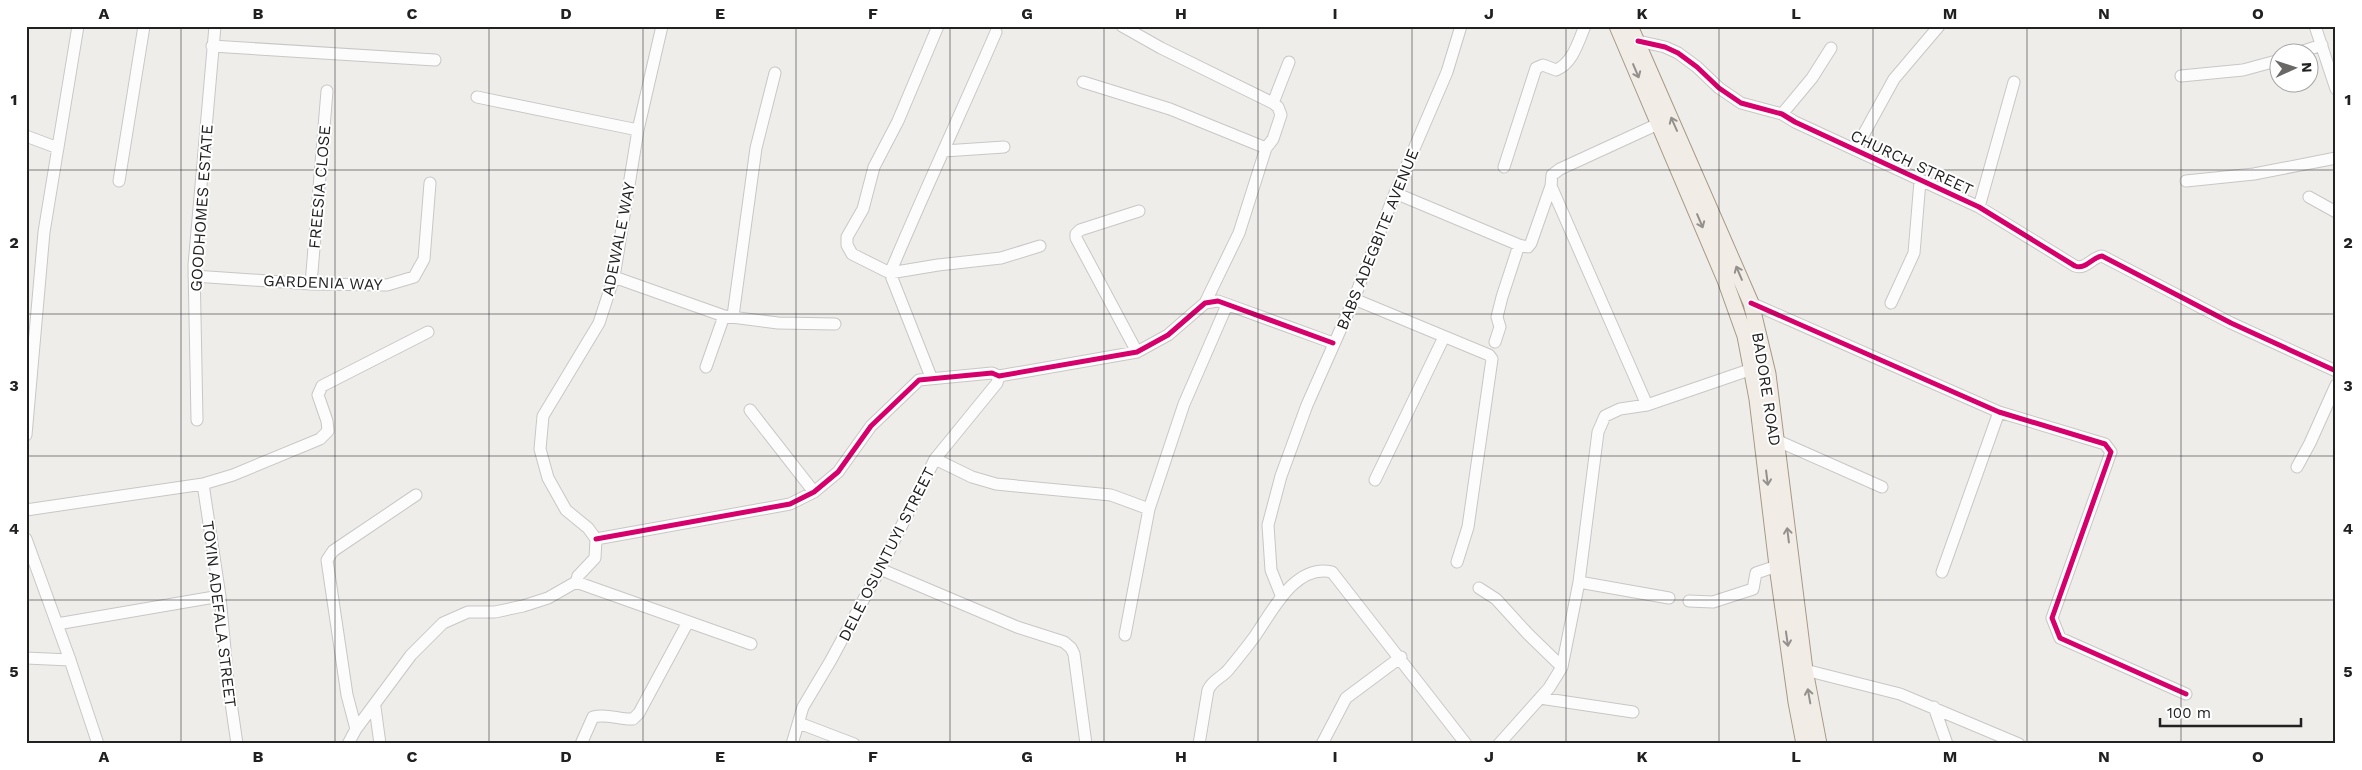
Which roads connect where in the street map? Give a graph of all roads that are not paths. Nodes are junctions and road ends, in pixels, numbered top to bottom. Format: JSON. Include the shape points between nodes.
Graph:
{"nodes":[{"id":1,"x":78,"y":26,"type":"edge"},
{"id":2,"x":144,"y":26,"type":"edge"},
{"id":3,"x":215,"y":26,"type":"edge"},
{"id":4,"x":662,"y":26,"type":"edge"},
{"id":5,"x":938,"y":26,"type":"edge"},
{"id":6,"x":1122,"y":26,"type":"edge"},
{"id":7,"x":1460,"y":26,"type":"edge"},
{"id":8,"x":1585,"y":26,"type":"edge"},
{"id":9,"x":1617,"y":26,"type":"edge"},
{"id":10,"x":1630,"y":26,"type":"edge"},
{"id":11,"x":1939,"y":26,"type":"edge"},
{"id":12,"x":2315,"y":26,"type":"edge"},
{"id":13,"x":996,"y":32,"type":"dead end"},
{"id":14,"x":1638,"y":41,"type":"junction"},
{"id":15,"x":2322,"y":45,"type":"joint"},
{"id":16,"x":212,"y":46,"type":"junction"},
{"id":17,"x":1831,"y":48,"type":"dead end"},
{"id":18,"x":435,"y":60,"type":"dead end"},
{"id":19,"x":1289,"y":62,"type":"dead end"},
{"id":20,"x":2270,"y":63,"type":"edge"},
{"id":21,"x":775,"y":73,"type":"dead end"},
{"id":22,"x":2181,"y":76,"type":"dead end"},
{"id":23,"x":1084,"y":82,"type":"dead end"},
{"id":24,"x":2014,"y":82,"type":"dead end"},
{"id":25,"x":2336,"y":89,"type":"edge"},
{"id":26,"x":327,"y":91,"type":"dead end"},
{"id":27,"x":477,"y":97,"type":"dead end"},
{"id":28,"x":1273,"y":103,"type":"junction"},
{"id":29,"x":1782,"y":114,"type":"junction"},
{"id":30,"x":1658,"y":124,"type":"junction"},
{"id":31,"x":638,"y":130,"type":"junction"},
{"id":32,"x":26,"y":136,"type":"edge"},
{"id":33,"x":1004,"y":147,"type":"dead end"},
{"id":34,"x":58,"y":148,"type":"junction"},
{"id":35,"x":1266,"y":148,"type":"junction"},
{"id":36,"x":1855,"y":150,"type":"junction"},
{"id":37,"x":944,"y":151,"type":"junction"},
{"id":38,"x":2336,"y":158,"type":"edge"},
{"id":39,"x":1504,"y":167,"type":"dead end"},
{"id":40,"x":119,"y":181,"type":"dead end"},
{"id":41,"x":1920,"y":181,"type":"junction"},
{"id":42,"x":2186,"y":181,"type":"dead end"},
{"id":43,"x":430,"y":183,"type":"dead end"},
{"id":44,"x":1551,"y":186,"type":"junction"},
{"id":45,"x":1395,"y":193,"type":"junction"},
{"id":46,"x":2309,"y":197,"type":"dead end"},
{"id":47,"x":1978,"y":207,"type":"junction"},
{"id":48,"x":1139,"y":211,"type":"dead end"},
{"id":49,"x":2336,"y":212,"type":"edge"},
{"id":50,"x":1518,"y":245,"type":"junction"},
{"id":51,"x":1040,"y":246,"type":"dead end"},
{"id":52,"x":890,"y":273,"type":"junction"},
{"id":53,"x":194,"y":276,"type":"junction"},
{"id":54,"x":614,"y":277,"type":"junction"},
{"id":55,"x":311,"y":284,"type":"junction"},
{"id":56,"x":1354,"y":300,"type":"junction"},
{"id":57,"x":1205,"y":303,"type":"junction"},
{"id":58,"x":1751,"y":303,"type":"junction"},
{"id":59,"x":1892,"y":303,"type":"dead end"},
{"id":60,"x":1227,"y":305,"type":"junction"},
{"id":61,"x":728,"y":316,"type":"junction"},
{"id":62,"x":835,"y":324,"type":"dead end"},
{"id":63,"x":428,"y":332,"type":"dead end"},
{"id":64,"x":1444,"y":337,"type":"junction"},
{"id":65,"x":1495,"y":342,"type":"dead end"},
{"id":66,"x":1333,"y":343,"type":"junction"},
{"id":67,"x":1137,"y":352,"type":"junction"},
{"id":68,"x":706,"y":367,"type":"dead end"},
{"id":69,"x":1752,"y":369,"type":"junction"},
{"id":70,"x":2336,"y":371,"type":"edge"},
{"id":71,"x":999,"y":376,"type":"junction"},
{"id":72,"x":931,"y":377,"type":"junction"},
{"id":73,"x":2336,"y":384,"type":"edge"},
{"id":74,"x":1647,"y":405,"type":"junction"},
{"id":75,"x":750,"y":410,"type":"dead end"},
{"id":76,"x":1999,"y":412,"type":"junction"},
{"id":77,"x":197,"y":420,"type":"dead end"},
{"id":78,"x":26,"y":435,"type":"edge"},
{"id":79,"x":1776,"y":440,"type":"junction"},
{"id":80,"x":935,"y":459,"type":"junction"},
{"id":81,"x":2297,"y":467,"type":"dead end"},
{"id":82,"x":1376,"y":480,"type":"dead end"},
{"id":83,"x":203,"y":484,"type":"junction"},
{"id":84,"x":1882,"y":487,"type":"dead end"},
{"id":85,"x":814,"y":492,"type":"junction"},
{"id":86,"x":416,"y":495,"type":"dead end"},
{"id":87,"x":1149,"y":509,"type":"junction"},
{"id":88,"x":26,"y":510,"type":"edge"},
{"id":89,"x":26,"y":539,"type":"edge"},
{"id":90,"x":596,"y":539,"type":"junction"},
{"id":91,"x":1457,"y":562,"type":"dead end"},
{"id":92,"x":1777,"y":566,"type":"junction"},
{"id":93,"x":880,"y":569,"type":"junction"},
{"id":94,"x":1942,"y":572,"type":"dead end"},
{"id":95,"x":576,"y":582,"type":"junction"},
{"id":96,"x":1579,"y":582,"type":"junction"},
{"id":97,"x":1479,"y":588,"type":"dead end"},
{"id":98,"x":1281,"y":595,"type":"junction"},
{"id":99,"x":220,"y":596,"type":"junction"},
{"id":100,"x":1669,"y":598,"type":"dead end"},
{"id":101,"x":1689,"y":601,"type":"dead end"},
{"id":102,"x":688,"y":622,"type":"junction"},
{"id":103,"x":57,"y":624,"type":"junction"},
{"id":104,"x":1125,"y":635,"type":"dead end"},
{"id":105,"x":751,"y":644,"type":"dead end"},
{"id":106,"x":1401,"y":657,"type":"junction"},
{"id":107,"x":26,"y":658,"type":"edge"},
{"id":108,"x":70,"y":660,"type":"junction"},
{"id":109,"x":1562,"y":667,"type":"junction"},
{"id":110,"x":1805,"y":670,"type":"junction"},
{"id":111,"x":2186,"y":694,"type":"dead end"},
{"id":112,"x":1540,"y":698,"type":"junction"},
{"id":113,"x":374,"y":707,"type":"junction"},
{"id":114,"x":1934,"y":707,"type":"junction"},
{"id":115,"x":1633,"y":712,"type":"dead end"},
{"id":116,"x":799,"y":723,"type":"junction"},
{"id":117,"x":356,"y":729,"type":"junction"},
{"id":118,"x":98,"y":744,"type":"edge"},
{"id":119,"x":237,"y":744,"type":"edge"},
{"id":120,"x":348,"y":744,"type":"edge"},
{"id":121,"x":380,"y":744,"type":"edge"},
{"id":122,"x":581,"y":744,"type":"edge"},
{"id":123,"x":792,"y":744,"type":"edge"},
{"id":124,"x":854,"y":744,"type":"edge"},
{"id":125,"x":1086,"y":744,"type":"edge"},
{"id":126,"x":1199,"y":744,"type":"edge"},
{"id":127,"x":1322,"y":744,"type":"edge"},
{"id":128,"x":1466,"y":744,"type":"edge"},
{"id":129,"x":1499,"y":744,"type":"edge"},
{"id":130,"x":1804,"y":744,"type":"edge"},
{"id":131,"x":1819,"y":744,"type":"edge"},
{"id":132,"x":1947,"y":744,"type":"edge"},
{"id":133,"x":2020,"y":744,"type":"edge"}],
"edges":[{"from":1,"to":34,"type":"street"},
{"from":2,"to":40,"type":"street"},
{"from":3,"to":16,"type":"street","name":"GOODHOMES ESTATE"},
{"from":4,"to":31,"type":"street","name":"ADEWALE WAY"},
{"from":5,"to":52,"type":"street","via":[[898,121],[874,167],[863,209],[846,237],[852,254]]},
{"from":6,"to":28,"type":"street"},
{"from":7,"to":45,"type":"street","name":"BABS ADEGBITE AVENUE","via":[[1447,72]]},
{"from":8,"to":39,"type":"street","via":[[1564,66],[1556,70],[1543,66],[1536,68]]},
{"from":9,"to":30,"type":"main road","name":"BADORE ROAD","one_way":true},
{"from":10,"to":14,"type":"main road","name":"BADORE ROAD"},
{"from":11,"to":36,"type":"street","via":[[1894,79]]},
{"from":12,"to":15,"type":"street"},
{"from":13,"to":37,"type":"street"},
{"from":14,"to":29,"type":"street","name":"CHURCH STREET","via":[[1678,53],[1741,103]]},
{"from":58,"to":14,"type":"main road","name":"BADORE ROAD","one_way":true},
{"from":15,"to":25,"type":"street"},
{"from":16,"to":18,"type":"street"},
{"from":16,"to":53,"type":"street","name":"GOODHOMES ESTATE"},
{"from":17,"to":29,"type":"street","via":[[1812,78]]},
{"from":19,"to":28,"type":"street"},
{"from":20,"to":22,"type":"street","via":[[2243,70]]},
{"from":21,"to":61,"type":"street","via":[[756,148]]},
{"from":23,"to":35,"type":"street","via":[[1170,109]]},
{"from":24,"to":47,"type":"street"},
{"from":26,"to":55,"type":"street","name":"FREESIA CLOSE"},
{"from":27,"to":31,"type":"street"},
{"from":28,"to":35,"type":"street","via":[[1281,115],[1273,139]]},
{"from":29,"to":36,"type":"street","name":"CHURCH STREET"},
{"from":30,"to":44,"type":"street","via":[[1560,169],[1552,175]]},
{"from":30,"to":69,"type":"main road","name":"BADORE ROAD","one_way":true,"via":[[1725,280],[1745,336]]},
{"from":31,"to":54,"type":"street","name":"ADEWALE WAY"},
{"from":32,"to":34,"type":"street"},
{"from":33,"to":37,"type":"street"},
{"from":34,"to":78,"type":"street","via":[[44,232]]},
{"from":35,"to":57,"type":"street","via":[[1239,233]]},
{"from":36,"to":41,"type":"street","name":"CHURCH STREET"},
{"from":37,"to":52,"type":"street","via":[[931,174]]},
{"from":38,"to":42,"type":"street","via":[[2254,174]]},
{"from":41,"to":47,"type":"street","name":"CHURCH STREET"},
{"from":41,"to":59,"type":"street","via":[[1914,253]]},
{"from":43,"to":55,"type":"street","name":"GARDENIA WAY","via":[[424,259],[414,277],[387,285]]},
{"from":44,"to":50,"type":"street","via":[[1532,243],[1528,247]]},
{"from":44,"to":74,"type":"street"},
{"from":45,"to":50,"type":"street"},
{"from":45,"to":56,"type":"street","name":"BABS ADEGBITE AVENUE"},
{"from":46,"to":49,"type":"street"},
{"from":47,"to":70,"type":"street","name":"CHURCH STREET","via":[[2079,268],[2102,256],[2231,323]]},
{"from":48,"to":67,"type":"street","via":[[1076,234]]},
{"from":50,"to":65,"type":"street","via":[[1497,317],[1500,327]]},
{"from":51,"to":52,"type":"street","via":[[1001,258]]},
{"from":52,"to":72,"type":"street"},
{"from":53,"to":55,"type":"street","name":"GARDENIA WAY"},
{"from":53,"to":77,"type":"street","name":"GOODHOMES ESTATE"},
{"from":54,"to":61,"type":"street"},
{"from":54,"to":90,"type":"street","name":"ADEWALE WAY","via":[[599,324],[543,416],[540,449],[548,478],[566,510]]},
{"from":56,"to":64,"type":"street"},
{"from":56,"to":66,"type":"street","name":"BABS ADEGBITE AVENUE"},
{"from":57,"to":60,"type":"street","via":[[1218,301]]},
{"from":57,"to":67,"type":"street","via":[[1168,335]]},
{"from":58,"to":76,"type":"street"},
{"from":58,"to":79,"type":"main road","name":"BADORE ROAD","via":[[1764,354]]},
{"from":60,"to":66,"type":"street"},
{"from":60,"to":87,"type":"street","via":[[1184,404]]},
{"from":61,"to":62,"type":"street","via":[[778,324]]},
{"from":61,"to":68,"type":"street"},
{"from":63,"to":83,"type":"street","via":[[322,386],[318,395],[328,432],[320,439]]},
{"from":64,"to":82,"type":"street"},
{"from":64,"to":91,"type":"street","via":[[1492,359],[1468,527]]},
{"from":66,"to":98,"type":"street","name":"BABS ADEGBITE AVENUE","via":[[1281,476],[1268,525],[1271,570]]},
{"from":67,"to":71,"type":"street"},
{"from":69,"to":74,"type":"street"},
{"from":69,"to":92,"type":"main road","name":"BADORE ROAD","one_way":true},
{"from":71,"to":72,"type":"street","via":[[992,372]]},
{"from":71,"to":80,"type":"street","name":"DELE OSUNTUYI STREET","via":[[997,383]]},
{"from":72,"to":85,"type":"street","via":[[912,385],[871,426],[838,472]]},
{"from":73,"to":81,"type":"street"},
{"from":74,"to":96,"type":"street","via":[[1620,409],[1605,416],[1598,432]]},
{"from":75,"to":85,"type":"street"},
{"from":76,"to":94,"type":"street"},
{"from":76,"to":111,"type":"street","via":[[2105,444],[2111,452],[2052,618],[2060,638]]},
{"from":79,"to":84,"type":"street"},
{"from":110,"to":79,"type":"main road","name":"BADORE ROAD","one_way":true},
{"from":80,"to":87,"type":"street","via":[[972,477],[996,484],[1111,495]]},
{"from":80,"to":93,"type":"street","name":"DELE OSUNTUYI STREET"},
{"from":83,"to":88,"type":"street"},
{"from":83,"to":99,"type":"street","name":"TOYIN ADEFALA STREET"},
{"from":85,"to":90,"type":"street","via":[[790,504]]},
{"from":86,"to":117,"type":"street","via":[[333,551],[327,560],[347,694]]},
{"from":87,"to":104,"type":"street"},
{"from":89,"to":103,"type":"street"},
{"from":90,"to":95,"type":"street","via":[[595,558]]},
{"from":92,"to":101,"type":"street","via":[[1756,573],[1753,589],[1713,602]]},
{"from":92,"to":130,"type":"main road","name":"BADORE ROAD","one_way":true},
{"from":93,"to":116,"type":"street","name":"DELE OSUNTUYI STREET","via":[[803,707]]},
{"from":93,"to":125,"type":"street","via":[[1016,627],[1064,642],[1074,654]]},
{"from":95,"to":102,"type":"street"},
{"from":95,"to":113,"type":"street","via":[[548,598],[523,606],[495,612],[468,612],[443,623],[411,655]]},
{"from":96,"to":100,"type":"street"},
{"from":96,"to":109,"type":"street"},
{"from":97,"to":109,"type":"street","via":[[1496,599]]},
{"from":98,"to":106,"type":"street","via":[[1304,577],[1324,570],[1332,572]]},
{"from":98,"to":126,"type":"street","via":[[1226,674],[1211,682]]},
{"from":99,"to":103,"type":"street"},
{"from":99,"to":119,"type":"street","name":"TOYIN ADEFALA STREET"},
{"from":102,"to":105,"type":"street"},
{"from":102,"to":122,"type":"street","via":[[639,714],[633,719],[623,720],[602,714],[593,716]]},
{"from":103,"to":108,"type":"street"},
{"from":106,"to":127,"type":"street","via":[[1346,698]]},
{"from":106,"to":128,"type":"street"},
{"from":107,"to":108,"type":"street"},
{"from":108,"to":118,"type":"street"},
{"from":109,"to":112,"type":"street"},
{"from":110,"to":114,"type":"street","via":[[1900,694]]},
{"from":131,"to":110,"type":"main road","name":"BADORE ROAD","one_way":true},
{"from":112,"to":115,"type":"street"},
{"from":112,"to":129,"type":"street"},
{"from":113,"to":117,"type":"street"},
{"from":113,"to":121,"type":"street"},
{"from":114,"to":132,"type":"street"},
{"from":114,"to":133,"type":"street"},
{"from":116,"to":123,"type":"street","name":"DELE OSUNTUYI STREET"},
{"from":116,"to":124,"type":"street"},
{"from":117,"to":120,"type":"street"}]}
